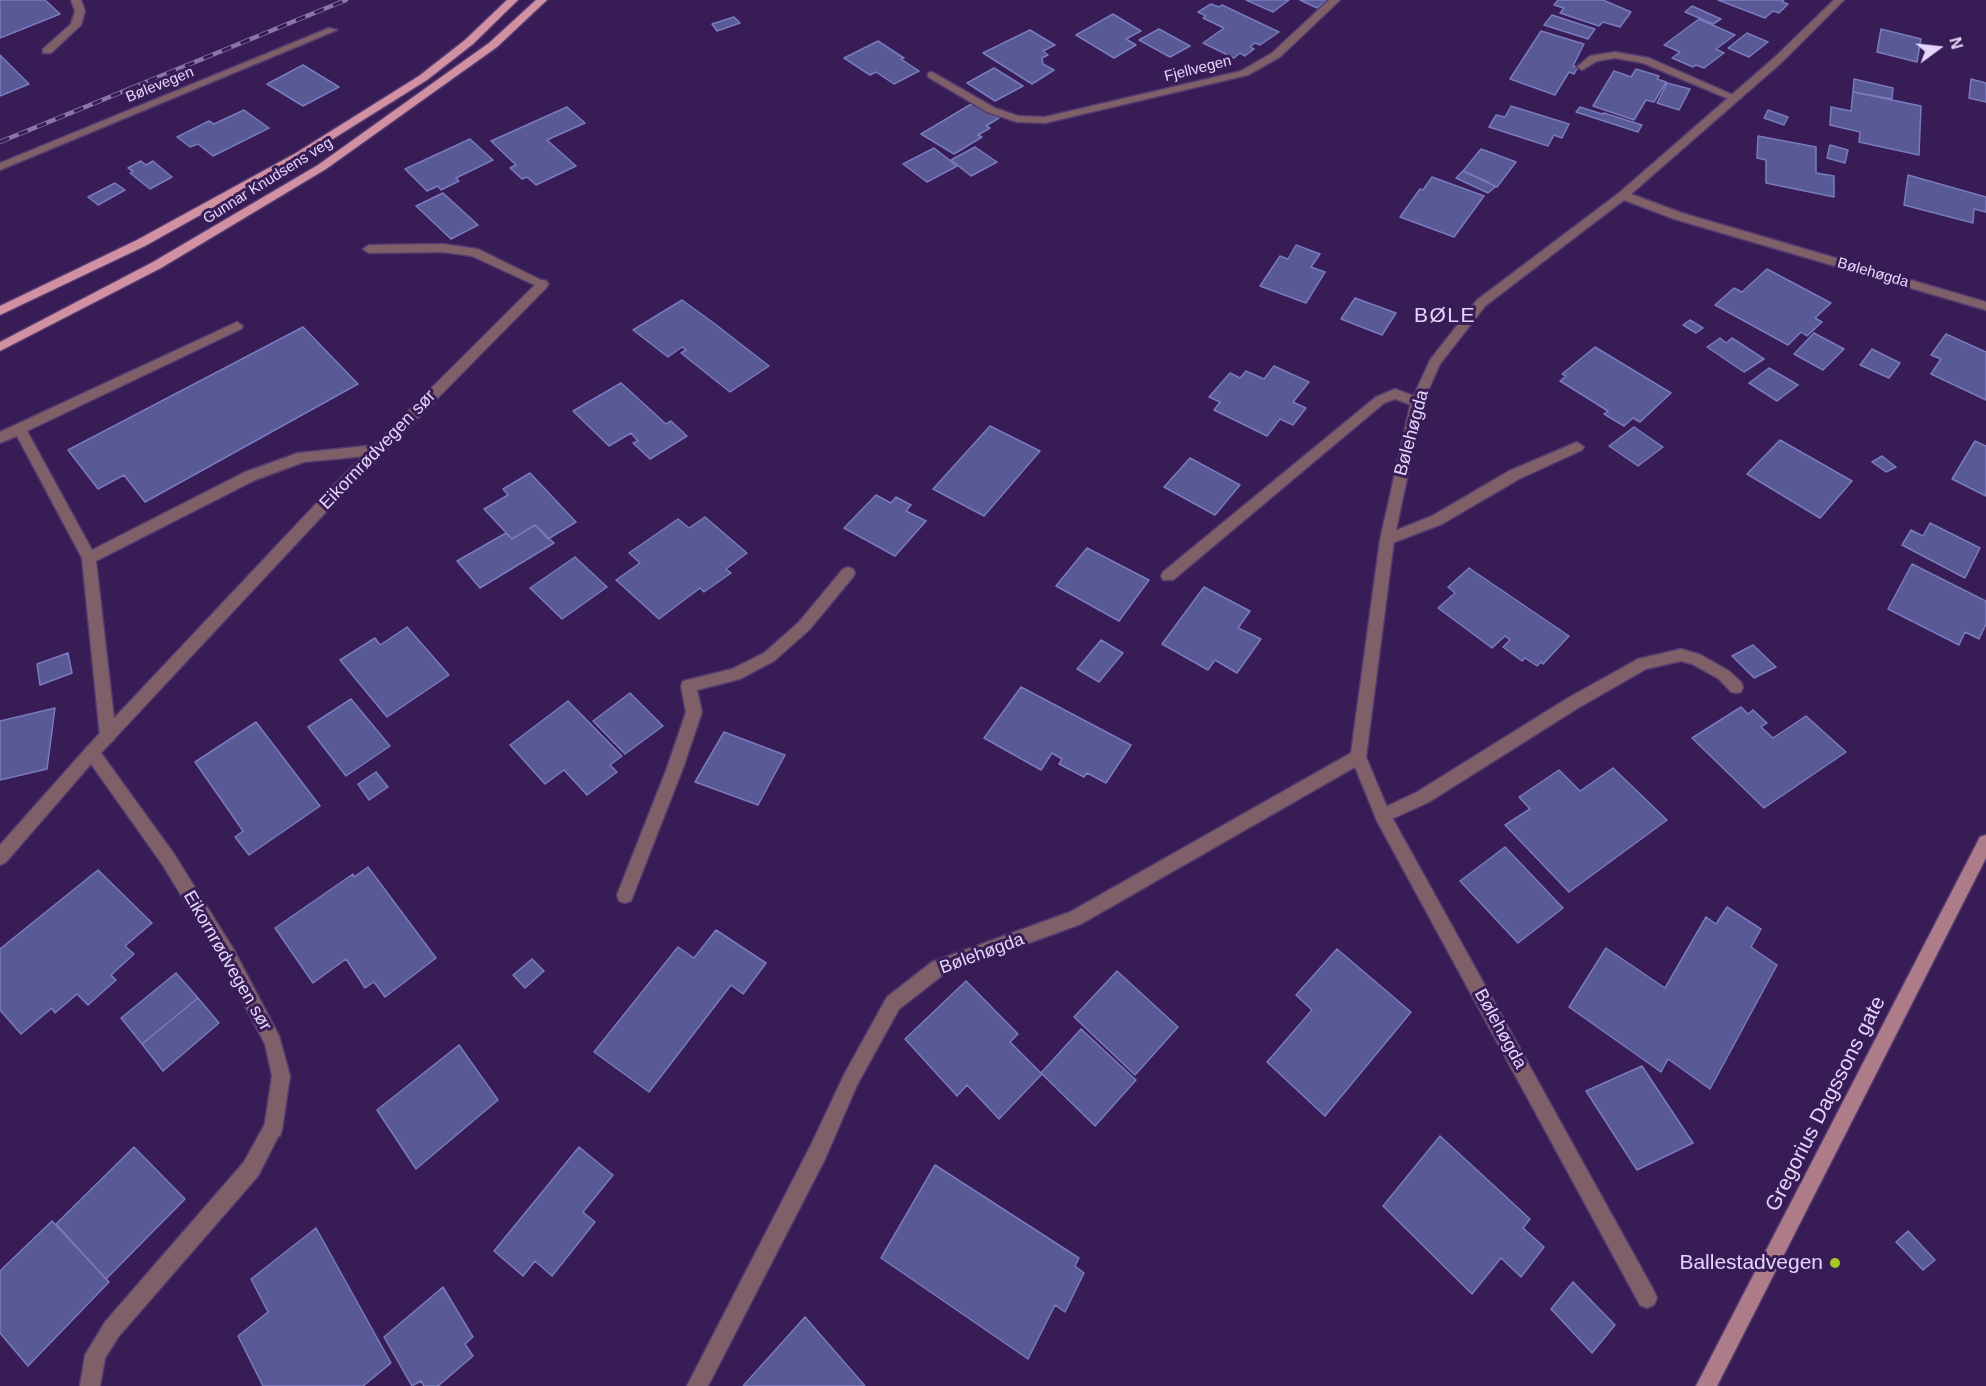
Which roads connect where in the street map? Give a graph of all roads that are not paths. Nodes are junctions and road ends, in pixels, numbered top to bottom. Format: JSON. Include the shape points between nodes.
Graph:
{"nodes":[{"id":1,"x":76,"y":0,"type":"edge"},
{"id":2,"x":513,"y":0,"type":"edge"},
{"id":3,"x":542,"y":0,"type":"edge"},
{"id":4,"x":1335,"y":0,"type":"edge"},
{"id":5,"x":1839,"y":0,"type":"edge"},
{"id":6,"x":332,"y":30,"type":"dead end"},
{"id":7,"x":47,"y":51,"type":"dead end"},
{"id":8,"x":1582,"y":67,"type":"dead end"},
{"id":9,"x":932,"y":75,"type":"dead end"},
{"id":10,"x":1733,"y":97,"type":"junction"},
{"id":11,"x":0,"y":167,"type":"edge"},
{"id":12,"x":1623,"y":195,"type":"junction"},
{"id":13,"x":369,"y":249,"type":"dead end"},
{"id":14,"x":1986,"y":306,"type":"edge"},
{"id":15,"x":0,"y":311,"type":"edge"},
{"id":16,"x":237,"y":326,"type":"dead end"},
{"id":17,"x":0,"y":347,"type":"edge"},
{"id":18,"x":1417,"y":402,"type":"junction"},
{"id":19,"x":20,"y":429,"type":"junction"},
{"id":20,"x":0,"y":438,"type":"edge"},
{"id":21,"x":1577,"y":447,"type":"dead end"},
{"id":22,"x":376,"y":450,"type":"junction"},
{"id":23,"x":1387,"y":540,"type":"junction"},
{"id":24,"x":89,"y":558,"type":"junction"},
{"id":25,"x":848,"y":573,"type":"dead end"},
{"id":26,"x":1167,"y":576,"type":"dead end"},
{"id":27,"x":1736,"y":687,"type":"dead end"},
{"id":28,"x":108,"y":736,"type":"junction"},
{"id":29,"x":92,"y":752,"type":"junction"},
{"id":30,"x":1358,"y":757,"type":"junction"},
{"id":31,"x":1383,"y":816,"type":"junction"},
{"id":32,"x":1986,"y":842,"type":"edge"},
{"id":33,"x":0,"y":857,"type":"edge"},
{"id":34,"x":625,"y":895,"type":"dead end"},
{"id":35,"x":1647,"y":1298,"type":"dead end"},
{"id":36,"x":90,"y":1386,"type":"edge"},
{"id":37,"x":697,"y":1386,"type":"edge"},
{"id":38,"x":1706,"y":1386,"type":"edge"}],
"edges":[{"from":1,"to":7,"type":"street","via":[[80,11],[76,25]]},
{"from":2,"to":15,"type":"main road","name":"Gunnar Knudsens veg","via":[[423,78],[300,155],[141,243]]},
{"from":3,"to":17,"type":"main road","name":"Gunnar Knudsens veg","via":[[493,45],[322,167],[157,266]]},
{"from":4,"to":9,"type":"street","name":"Fjellvegen","via":[[1276,55],[1244,73],[1045,120],[1017,119],[991,110]]},
{"from":5,"to":10,"type":"street","name":"Bølehøgda","via":[[1778,60]]},
{"from":6,"to":11,"type":"street","name":"Bølevegen"},
{"from":8,"to":10,"type":"street","via":[[1594,58],[1615,55],[1645,60]]},
{"from":10,"to":12,"type":"street","name":"Bølehøgda"},
{"from":12,"to":14,"type":"street","name":"Bølehøgda","via":[[1678,216]]},
{"from":12,"to":18,"type":"street","name":"Bølehøgda","via":[[1481,303],[1434,363]]},
{"from":13,"to":22,"type":"street","name":"Eikornrødvegen sør","via":[[443,248],[474,252],[543,284]]},
{"from":16,"to":19,"type":"street"},
{"from":18,"to":23,"type":"street","name":"Bølehøgda"},
{"from":18,"to":26,"type":"street","via":[[1395,393],[1380,400]]},
{"from":19,"to":20,"type":"street"},
{"from":19,"to":24,"type":"street"},
{"from":21,"to":23,"type":"street","via":[[1514,475],[1437,520]]},
{"from":22,"to":24,"type":"street","via":[[303,457],[250,476]]},
{"from":22,"to":28,"type":"street","name":"Eikornrødvegen sør"},
{"from":23,"to":30,"type":"street","name":"Bølehøgda"},
{"from":24,"to":28,"type":"street"},
{"from":25,"to":34,"type":"street","via":[[804,626],[769,657],[735,675],[688,686],[694,712]]},
{"from":27,"to":31,"type":"street","via":[[1724,675],[1681,655],[1643,663],[1423,797]]},
{"from":28,"to":29,"type":"street","name":"Eikornrødvegen sør"},
{"from":29,"to":33,"type":"street","name":"Eikornrødvegen sør"},
{"from":29,"to":36,"type":"street","name":"Eikornrødvegen sør","via":[[168,859],[228,956],[273,1042],[281,1076],[273,1129],[251,1169],[112,1329],[95,1355]]},
{"from":30,"to":31,"type":"street","name":"Bølehøgda"},
{"from":30,"to":37,"type":"street","name":"Bølehøgda","via":[[1075,918],[938,968],[894,1004],[851,1079],[818,1152]]},
{"from":31,"to":35,"type":"street","name":"Bølehøgda"},
{"from":32,"to":38,"type":"street","name":"Gregorius Dagssons gate"}]}
